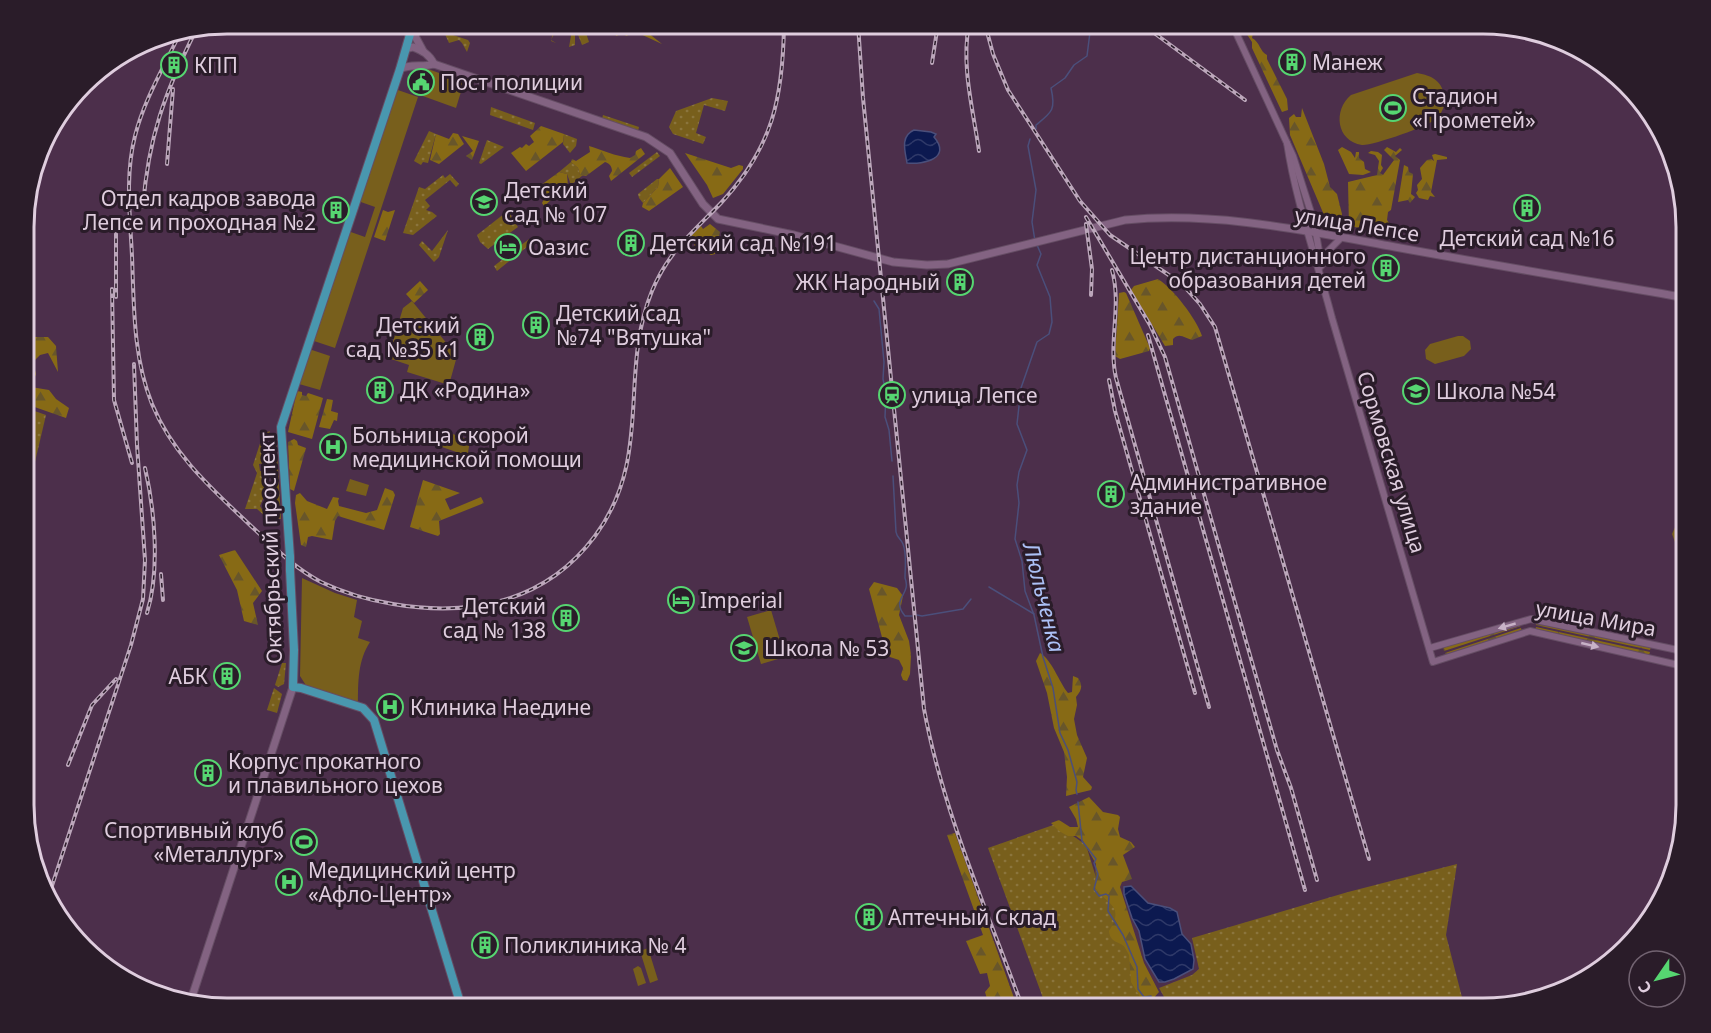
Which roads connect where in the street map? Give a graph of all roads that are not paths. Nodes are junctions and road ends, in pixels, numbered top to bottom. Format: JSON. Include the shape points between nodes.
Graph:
{"nodes":[{"id":1,"x":1238,"y":34,"type":"edge"},
{"id":2,"x":410,"y":35,"type":"edge"},
{"id":3,"x":415,"y":35,"type":"edge"},
{"id":4,"x":423,"y":51,"type":"junction"},
{"id":5,"x":405,"y":52,"type":"junction"},
{"id":6,"x":434,"y":64,"type":"junction"},
{"id":7,"x":420,"y":66,"type":"junction"},
{"id":8,"x":400,"y":69,"type":"junction"},
{"id":9,"x":1287,"y":143,"type":"junction"},
{"id":10,"x":1306,"y":232,"type":"junction"},
{"id":11,"x":1316,"y":234,"type":"junction"},
{"id":12,"x":1342,"y":237,"type":"junction"},
{"id":13,"x":1320,"y":272,"type":"junction"},
{"id":14,"x":1676,"y":296,"type":"edge"},
{"id":15,"x":1430,"y":648,"type":"junction"},
{"id":16,"x":1676,"y":650,"type":"edge"},
{"id":17,"x":1433,"y":662,"type":"joint"},
{"id":18,"x":1676,"y":664,"type":"edge"},
{"id":19,"x":293,"y":687,"type":"junction"},
{"id":20,"x":193,"y":995,"type":"edge"},
{"id":21,"x":459,"y":998,"type":"edge"}],
"edges":[{"from":1,"to":9,"type":"street","name":"Сормовская улица"},
{"from":2,"to":5,"type":"main road","name":"Октябрьский проспект"},
{"from":3,"to":4,"type":"main road"},
{"from":4,"to":5,"type":"main road","via":[[413,47]]},
{"from":4,"to":6,"type":"main road"},
{"from":5,"to":7,"type":"main road","via":[[409,62]]},
{"from":5,"to":8,"type":"main road","name":"Октябрьский проспект"},
{"from":6,"to":7,"type":"main road","name":"улица Лепсе"},
{"from":6,"to":10,"type":"main road","name":"улица Лепсе","via":[[653,141],[670,153],[703,204],[721,220],[893,262],[948,264],[1116,222],[1152,217],[1213,219]]},
{"from":7,"to":8,"type":"main road","name":"улица Лепсе"},
{"from":8,"to":19,"type":"main road","name":"Октябрьский проспект","bridge":true,"via":[[281,427]]},
{"from":9,"to":10,"type":"street","name":"Сормовская улица"},
{"from":9,"to":11,"type":"street","name":"Сормовская улица"},
{"from":10,"to":11,"type":"main road","name":"улица Лепсе"},
{"from":10,"to":13,"type":"street","name":"Сормовская улица"},
{"from":11,"to":12,"type":"main road","name":"улица Лепсе"},
{"from":11,"to":13,"type":"street","name":"Сормовская улица"},
{"from":12,"to":13,"type":"street","via":[[1328,250]]},
{"from":12,"to":14,"type":"main road","name":"улица Лепсе"},
{"from":13,"to":15,"type":"street","name":"Сормовская улица"},
{"from":16,"to":15,"type":"street","name":"улица Мира","one_way":true,"via":[[1531,619]]},
{"from":15,"to":17,"type":"street","name":"Сормовская улица"},
{"from":17,"to":18,"type":"street","name":"улица Мира","one_way":true,"via":[[1530,631]]},
{"from":19,"to":20,"type":"main road","name":"Октябрьский проспект"},
{"from":19,"to":21,"type":"main road","via":[[363,708],[374,720]]}]}
